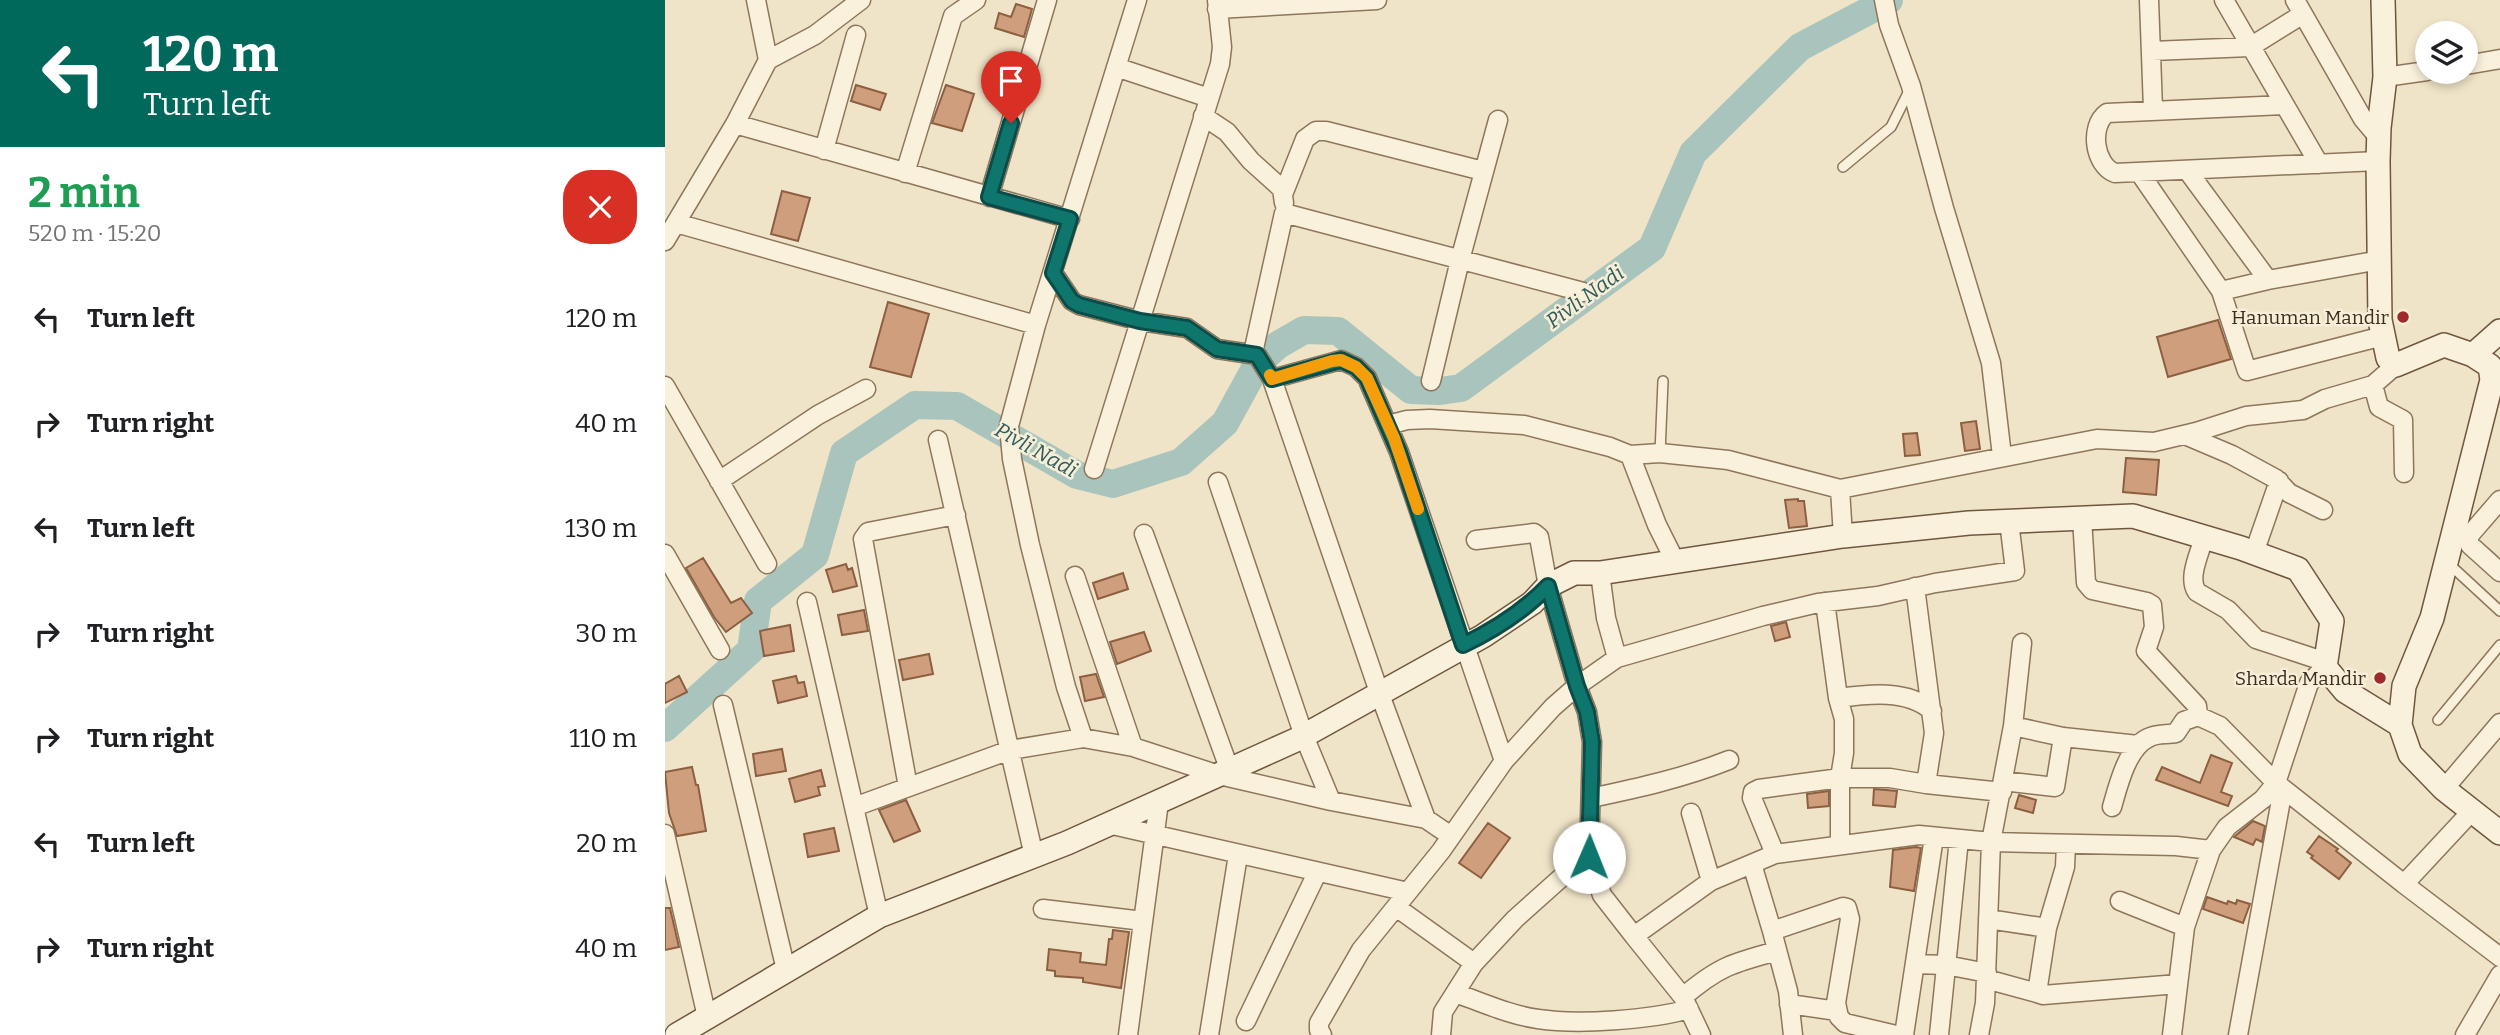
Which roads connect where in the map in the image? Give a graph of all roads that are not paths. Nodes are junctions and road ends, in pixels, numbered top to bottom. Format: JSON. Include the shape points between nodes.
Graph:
{"nodes":[{"id":1,"x":756,"y":0,"type":"edge"},
{"id":2,"x":861,"y":0,"type":"edge"},
{"id":3,"x":977,"y":0,"type":"edge"},
{"id":4,"x":1047,"y":0,"type":"edge"},
{"id":5,"x":1137,"y":0,"type":"edge"},
{"id":6,"x":1377,"y":0,"type":"edge"},
{"id":7,"x":1884,"y":0,"type":"edge"},
{"id":8,"x":2149,"y":0,"type":"edge"},
{"id":9,"x":2224,"y":0,"type":"edge"},
{"id":10,"x":2383,"y":0,"type":"edge"},
{"id":11,"x":1217,"y":5,"type":"edge"},
{"id":12,"x":2299,"y":7,"type":"edge"},
{"id":13,"x":856,"y":35,"type":"dead end"},
{"id":14,"x":2250,"y":47,"type":"junction"},
{"id":15,"x":2152,"y":51,"type":"junction"},
{"id":16,"x":2500,"y":59,"type":"edge"},
{"id":17,"x":768,"y":60,"type":"junction"},
{"id":18,"x":2478,"y":63,"type":"edge"},
{"id":19,"x":1116,"y":67,"type":"junction"},
{"id":20,"x":2415,"y":73,"type":"edge"},
{"id":21,"x":2385,"y":77,"type":"junction"},
{"id":22,"x":1911,"y":86,"type":"junction"},
{"id":23,"x":2284,"y":105,"type":"junction"},
{"id":24,"x":1206,"y":107,"type":"junction"},
{"id":25,"x":2153,"y":109,"type":"junction"},
{"id":26,"x":1498,"y":120,"type":"dead end"},
{"id":27,"x":735,"y":124,"type":"junction"},
{"id":28,"x":2379,"y":149,"type":"junction"},
{"id":29,"x":824,"y":150,"type":"junction"},
{"id":30,"x":2319,"y":164,"type":"junction"},
{"id":31,"x":1843,"y":167,"type":"dead end"},
{"id":32,"x":2187,"y":170,"type":"junction"},
{"id":33,"x":1483,"y":171,"type":"junction"},
{"id":34,"x":2139,"y":172,"type":"junction"},
{"id":35,"x":905,"y":173,"type":"junction"},
{"id":36,"x":1284,"y":192,"type":"junction"},
{"id":37,"x":989,"y":197,"type":"junction"},
{"id":38,"x":1284,"y":213,"type":"junction"},
{"id":39,"x":1070,"y":219,"type":"junction"},
{"id":40,"x":676,"y":223,"type":"junction"},
{"id":41,"x":665,"y":241,"type":"edge"},
{"id":42,"x":1460,"y":260,"type":"junction"},
{"id":43,"x":2380,"y":260,"type":"junction"},
{"id":44,"x":1053,"y":273,"type":"junction"},
{"id":45,"x":2268,"y":280,"type":"junction"},
{"id":46,"x":2221,"y":291,"type":"junction"},
{"id":47,"x":1583,"y":292,"type":"dead end"},
{"id":48,"x":1140,"y":321,"type":"junction"},
{"id":49,"x":1036,"y":326,"type":"junction"},
{"id":50,"x":2500,"y":331,"type":"edge"},
{"id":51,"x":2383,"y":336,"type":"junction"},
{"id":52,"x":2473,"y":355,"type":"junction"},
{"id":53,"x":2396,"y":365,"type":"junction"},
{"id":54,"x":1264,"y":366,"type":"junction"},
{"id":55,"x":1431,"y":381,"type":"dead end"},
{"id":56,"x":1663,"y":381,"type":"dead end"},
{"id":57,"x":2373,"y":385,"type":"junction"},
{"id":58,"x":665,"y":386,"type":"edge"},
{"id":59,"x":866,"y":389,"type":"dead end"},
{"id":60,"x":1388,"y":425,"type":"junction"},
{"id":61,"x":2185,"y":435,"type":"junction"},
{"id":62,"x":939,"y":440,"type":"dead end"},
{"id":63,"x":1660,"y":453,"type":"junction"},
{"id":64,"x":1630,"y":456,"type":"junction"},
{"id":65,"x":2002,"y":456,"type":"junction"},
{"id":66,"x":1094,"y":468,"type":"dead end"},
{"id":67,"x":2404,"y":473,"type":"dead end"},
{"id":68,"x":719,"y":481,"type":"junction"},
{"id":69,"x":2279,"y":481,"type":"junction"},
{"id":70,"x":1219,"y":482,"type":"dead end"},
{"id":71,"x":1840,"y":489,"type":"junction"},
{"id":72,"x":2500,"y":500,"type":"edge"},
{"id":73,"x":2323,"y":510,"type":"dead end"},
{"id":74,"x":956,"y":515,"type":"junction"},
{"id":75,"x":2082,"y":518,"type":"junction"},
{"id":76,"x":2008,"y":521,"type":"junction"},
{"id":77,"x":1144,"y":534,"type":"dead end"},
{"id":78,"x":1843,"y":536,"type":"junction"},
{"id":79,"x":2204,"y":537,"type":"junction"},
{"id":80,"x":1476,"y":540,"type":"dead end"},
{"id":81,"x":2254,"y":553,"type":"junction"},
{"id":82,"x":665,"y":554,"type":"edge"},
{"id":83,"x":1675,"y":561,"type":"junction"},
{"id":84,"x":2447,"y":562,"type":"junction"},
{"id":85,"x":767,"y":564,"type":"dead end"},
{"id":86,"x":2500,"y":572,"type":"edge"},
{"id":87,"x":1600,"y":573,"type":"junction"},
{"id":88,"x":1075,"y":576,"type":"dead end"},
{"id":89,"x":1548,"y":586,"type":"junction"},
{"id":90,"x":1915,"y":587,"type":"junction"},
{"id":91,"x":807,"y":602,"type":"dead end"},
{"id":92,"x":1825,"y":602,"type":"junction"},
{"id":93,"x":2500,"y":611,"type":"edge"},
{"id":94,"x":2022,"y":643,"type":"dead end"},
{"id":95,"x":1463,"y":645,"type":"junction"},
{"id":96,"x":2500,"y":645,"type":"edge"},
{"id":97,"x":720,"y":650,"type":"dead end"},
{"id":98,"x":1617,"y":658,"type":"junction"},
{"id":99,"x":2326,"y":665,"type":"junction"},
{"id":100,"x":1577,"y":686,"type":"junction"},
{"id":101,"x":1379,"y":692,"type":"junction"},
{"id":102,"x":1838,"y":698,"type":"junction"},
{"id":103,"x":723,"y":705,"type":"dead end"},
{"id":104,"x":1932,"y":711,"type":"junction"},
{"id":105,"x":2198,"y":716,"type":"junction"},
{"id":106,"x":2438,"y":720,"type":"dead end"},
{"id":107,"x":2500,"y":723,"type":"edge"},
{"id":108,"x":2400,"y":725,"type":"junction"},
{"id":109,"x":2013,"y":726,"type":"junction"},
{"id":110,"x":1304,"y":736,"type":"junction"},
{"id":111,"x":2063,"y":737,"type":"junction"},
{"id":112,"x":1083,"y":738,"type":"junction"},
{"id":113,"x":2138,"y":745,"type":"junction"},
{"id":114,"x":1133,"y":747,"type":"junction"},
{"id":115,"x":1010,"y":750,"type":"junction"},
{"id":116,"x":1729,"y":760,"type":"dead end"},
{"id":117,"x":1504,"y":761,"type":"junction"},
{"id":118,"x":1224,"y":773,"type":"junction"},
{"id":119,"x":1840,"y":778,"type":"junction"},
{"id":120,"x":1926,"y":784,"type":"junction"},
{"id":121,"x":2003,"y":786,"type":"junction"},
{"id":122,"x":2280,"y":786,"type":"junction"},
{"id":123,"x":908,"y":788,"type":"junction"},
{"id":124,"x":2444,"y":789,"type":"junction"},
{"id":125,"x":1591,"y":799,"type":"junction"},
{"id":126,"x":1331,"y":801,"type":"junction"},
{"id":127,"x":1159,"y":802,"type":"junction"},
{"id":128,"x":854,"y":807,"type":"junction"},
{"id":129,"x":2112,"y":807,"type":"dead end"},
{"id":130,"x":2472,"y":811,"type":"junction"},
{"id":131,"x":1691,"y":813,"type":"dead end"},
{"id":132,"x":1426,"y":819,"type":"junction"},
{"id":133,"x":1108,"y":824,"type":"junction"},
{"id":134,"x":2500,"y":833,"type":"edge"},
{"id":135,"x":665,"y":834,"type":"edge"},
{"id":136,"x":1156,"y":835,"type":"junction"},
{"id":137,"x":1451,"y":836,"type":"junction"},
{"id":138,"x":1934,"y":837,"type":"junction"},
{"id":139,"x":1959,"y":839,"type":"junction"},
{"id":140,"x":1991,"y":842,"type":"junction"},
{"id":141,"x":2066,"y":844,"type":"junction"},
{"id":142,"x":1840,"y":845,"type":"junction"},
{"id":143,"x":2211,"y":850,"type":"junction"},
{"id":144,"x":1775,"y":854,"type":"junction"},
{"id":145,"x":1238,"y":855,"type":"junction"},
{"id":146,"x":1034,"y":856,"type":"junction"},
{"id":147,"x":1589,"y":857,"type":"junction"},
{"id":148,"x":1752,"y":864,"type":"junction"},
{"id":149,"x":1317,"y":873,"type":"junction"},
{"id":150,"x":1711,"y":881,"type":"junction"},
{"id":151,"x":2404,"y":884,"type":"junction"},
{"id":152,"x":1408,"y":892,"type":"junction"},
{"id":153,"x":2120,"y":901,"type":"dead end"},
{"id":154,"x":1396,"y":907,"type":"junction"},
{"id":155,"x":1043,"y":909,"type":"dead end"},
{"id":156,"x":879,"y":916,"type":"junction"},
{"id":157,"x":1988,"y":919,"type":"junction"},
{"id":158,"x":1143,"y":921,"type":"junction"},
{"id":159,"x":2185,"y":927,"type":"junction"},
{"id":160,"x":2047,"y":928,"type":"junction"},
{"id":161,"x":1772,"y":931,"type":"junction"},
{"id":162,"x":1634,"y":936,"type":"junction"},
{"id":163,"x":1777,"y":951,"type":"junction"},
{"id":164,"x":2500,"y":957,"type":"edge"},
{"id":165,"x":1474,"y":963,"type":"junction"},
{"id":166,"x":1915,"y":964,"type":"junction"},
{"id":167,"x":1946,"y":965,"type":"junction"},
{"id":168,"x":786,"y":970,"type":"junction"},
{"id":169,"x":2500,"y":975,"type":"edge"},
{"id":170,"x":1986,"y":976,"type":"junction"},
{"id":171,"x":2178,"y":984,"type":"junction"},
{"id":172,"x":1455,"y":993,"type":"junction"},
{"id":173,"x":2037,"y":993,"type":"junction"},
{"id":174,"x":1686,"y":1003,"type":"junction"},
{"id":175,"x":1789,"y":1004,"type":"junction"},
{"id":176,"x":1837,"y":1011,"type":"junction"},
{"id":177,"x":707,"y":1017,"type":"junction"},
{"id":178,"x":1246,"y":1021,"type":"dead end"},
{"id":179,"x":1569,"y":1028,"type":"edge"},
{"id":180,"x":677,"y":1035,"type":"edge"},
{"id":181,"x":1128,"y":1035,"type":"edge"},
{"id":182,"x":1209,"y":1035,"type":"edge"},
{"id":183,"x":1322,"y":1035,"type":"edge"},
{"id":184,"x":1441,"y":1035,"type":"edge"},
{"id":185,"x":1701,"y":1035,"type":"edge"},
{"id":186,"x":1793,"y":1035,"type":"edge"},
{"id":187,"x":1896,"y":1035,"type":"edge"},
{"id":188,"x":1905,"y":1035,"type":"edge"},
{"id":189,"x":1939,"y":1035,"type":"edge"},
{"id":190,"x":1979,"y":1035,"type":"edge"},
{"id":191,"x":2172,"y":1035,"type":"edge"},
{"id":192,"x":2238,"y":1035,"type":"edge"},
{"id":193,"x":2465,"y":1035,"type":"edge"}],
"edges":[{"from":1,"to":17,"type":"street"},
{"from":2,"to":17,"type":"street","via":[[815,35]]},
{"from":3,"to":35,"type":"street","via":[[953,16]]},
{"from":4,"to":37,"type":"street"},
{"from":5,"to":19,"type":"street"},
{"from":6,"to":11,"type":"street"},
{"from":7,"to":22,"type":"street"},
{"from":8,"to":15,"type":"street"},
{"from":9,"to":14,"type":"street"},
{"from":10,"to":21,"type":"street"},
{"from":11,"to":24,"type":"street","via":[[1222,47]]},
{"from":12,"to":14,"type":"street"},
{"from":12,"to":28,"type":"street"},
{"from":13,"to":29,"type":"street"},
{"from":14,"to":15,"type":"street"},
{"from":14,"to":23,"type":"street"},
{"from":15,"to":25,"type":"street"},
{"from":16,"to":18,"type":"street"},
{"from":17,"to":27,"type":"street"},
{"from":19,"to":24,"type":"street"},
{"from":19,"to":39,"type":"street"},
{"from":20,"to":21,"type":"street"},
{"from":21,"to":28,"type":"street"},
{"from":22,"to":31,"type":"lane","via":[[1892,127]]},
{"from":22,"to":65,"type":"street","via":[[1991,363]]},
{"from":23,"to":25,"type":"street"},
{"from":23,"to":30,"type":"street"},
{"from":24,"to":36,"type":"street"},
{"from":24,"to":48,"type":"street"},
{"from":25,"to":34,"type":"street","via":[[2107,113],[2097,130],[2103,165],[2115,173]]},
{"from":26,"to":33,"type":"street"},
{"from":27,"to":29,"type":"street"},
{"from":27,"to":40,"type":"street"},
{"from":28,"to":30,"type":"street"},
{"from":28,"to":43,"type":"street"},
{"from":29,"to":35,"type":"street"},
{"from":30,"to":32,"type":"street"},
{"from":32,"to":34,"type":"street"},
{"from":32,"to":45,"type":"street"},
{"from":33,"to":36,"type":"street","via":[[1316,131],[1304,139]]},
{"from":33,"to":42,"type":"street"},
{"from":34,"to":46,"type":"street"},
{"from":35,"to":37,"type":"street"},
{"from":36,"to":38,"type":"street"},
{"from":37,"to":39,"type":"street"},
{"from":38,"to":42,"type":"street"},
{"from":38,"to":54,"type":"street"},
{"from":39,"to":44,"type":"street"},
{"from":40,"to":41,"type":"street"},
{"from":40,"to":49,"type":"street"},
{"from":42,"to":47,"type":"street"},
{"from":42,"to":55,"type":"street"},
{"from":43,"to":45,"type":"street"},
{"from":43,"to":51,"type":"street"},
{"from":44,"to":48,"type":"street","via":[[1079,305]]},
{"from":44,"to":49,"type":"street"},
{"from":45,"to":46,"type":"street"},
{"from":46,"to":51,"type":"street","via":[[2247,371]]},
{"from":48,"to":54,"type":"street","via":[[1187,328],[1217,349]]},
{"from":48,"to":66,"type":"street"},
{"from":49,"to":112,"type":"street","via":[[1009,426],[1012,459],[1066,687]]},
{"from":50,"to":52,"type":"street"},
{"from":51,"to":53,"type":"street","via":[[2388,358]]},
{"from":52,"to":53,"type":"street","via":[[2444,345]]},
{"from":52,"to":84,"type":"street","via":[[2490,366],[2492,380]]},
{"from":53,"to":57,"type":"street"},
{"from":54,"to":60,"type":"street","via":[[1349,362],[1367,378]]},
{"from":54,"to":101,"type":"street"},
{"from":56,"to":63,"type":"lane"},
{"from":57,"to":61,"type":"street","via":[[2303,410],[2246,416]]},
{"from":57,"to":67,"type":"street","via":[[2379,407],[2403,420]]},
{"from":58,"to":68,"type":"street"},
{"from":59,"to":68,"type":"street"},
{"from":60,"to":64,"type":"street","via":[[1430,419],[1524,425]]},
{"from":60,"to":95,"type":"street"},
{"from":61,"to":65,"type":"street","via":[[2154,442],[2097,439]]},
{"from":61,"to":69,"type":"street"},
{"from":62,"to":74,"type":"street"},
{"from":63,"to":64,"type":"street"},
{"from":63,"to":71,"type":"street","via":[[1728,460]]},
{"from":64,"to":83,"type":"street"},
{"from":65,"to":71,"type":"street"},
{"from":68,"to":85,"type":"street"},
{"from":69,"to":73,"type":"street","via":[[2290,493]]},
{"from":69,"to":81,"type":"street"},
{"from":70,"to":110,"type":"street"},
{"from":71,"to":78,"type":"street"},
{"from":72,"to":86,"type":"street","via":[[2468,537],[2470,545]]},
{"from":74,"to":115,"type":"street"},
{"from":74,"to":123,"type":"street","via":[[868,532],[863,539]]},
{"from":75,"to":76,"type":"street"},
{"from":75,"to":79,"type":"street","via":[[2133,516]]},
{"from":75,"to":105,"type":"street","via":[[2086,583],[2092,590],[2152,605],[2154,627],[2146,651],[2197,706]]},
{"from":76,"to":78,"type":"street"},
{"from":76,"to":90,"type":"street","via":[[2015,571]]},
{"from":77,"to":118,"type":"street"},
{"from":78,"to":83,"type":"street"},
{"from":79,"to":81,"type":"street"},
{"from":79,"to":99,"type":"street","via":[[2193,579],[2197,592],[2228,610],[2256,639]]},
{"from":80,"to":89,"type":"street","via":[[1537,535]]},
{"from":81,"to":99,"type":"street","via":[[2298,569],[2332,621]]},
{"from":82,"to":97,"type":"street"},
{"from":83,"to":87,"type":"street"},
{"from":84,"to":93,"type":"lane"},
{"from":84,"to":108,"type":"street","via":[[2432,618],[2405,685]]},
{"from":87,"to":89,"type":"street","via":[[1574,573]]},
{"from":87,"to":98,"type":"street"},
{"from":88,"to":114,"type":"street"},
{"from":89,"to":95,"type":"street","via":[[1532,603]]},
{"from":89,"to":100,"type":"street"},
{"from":90,"to":92,"type":"street"},
{"from":90,"to":104,"type":"street"},
{"from":91,"to":128,"type":"street"},
{"from":92,"to":98,"type":"street"},
{"from":92,"to":102,"type":"street"},
{"from":94,"to":109,"type":"street"},
{"from":95,"to":101,"type":"street"},
{"from":95,"to":117,"type":"street"},
{"from":96,"to":106,"type":"lane"},
{"from":98,"to":100,"type":"street"},
{"from":99,"to":108,"type":"street","via":[[2344,691]]},
{"from":99,"to":122,"type":"street","via":[[2309,683]]},
{"from":100,"to":117,"type":"street"},
{"from":100,"to":125,"type":"street","via":[[1592,742]]},
{"from":101,"to":110,"type":"street"},
{"from":101,"to":132,"type":"street"},
{"from":102,"to":104,"type":"street","via":[[1903,697]]},
{"from":102,"to":119,"type":"street","via":[[1844,719]]},
{"from":103,"to":168,"type":"street"},
{"from":104,"to":120,"type":"street","via":[[1934,733]]},
{"from":105,"to":113,"type":"street","via":[[2184,721],[2176,733],[2152,736]]},
{"from":105,"to":122,"type":"street","via":[[2220,726]]},
{"from":107,"to":124,"type":"street"},
{"from":108,"to":124,"type":"street","via":[[2410,754]]},
{"from":109,"to":111,"type":"street"},
{"from":109,"to":121,"type":"street"},
{"from":110,"to":118,"type":"street"},
{"from":110,"to":126,"type":"street"},
{"from":111,"to":113,"type":"street"},
{"from":111,"to":121,"type":"street","via":[[2055,787]]},
{"from":112,"to":114,"type":"street"},
{"from":112,"to":115,"type":"street"},
{"from":113,"to":129,"type":"street","via":[[2122,772]]},
{"from":114,"to":118,"type":"street"},
{"from":115,"to":123,"type":"street"},
{"from":115,"to":146,"type":"street"},
{"from":116,"to":125,"type":"street","via":[[1700,772]]},
{"from":117,"to":137,"type":"street"},
{"from":118,"to":126,"type":"street"},
{"from":118,"to":127,"type":"street"},
{"from":119,"to":120,"type":"street"},
{"from":119,"to":142,"type":"street"},
{"from":119,"to":144,"type":"street","via":[[1753,792]]},
{"from":120,"to":121,"type":"street"},
{"from":121,"to":140,"type":"street"},
{"from":122,"to":143,"type":"street","via":[[2227,827]]},
{"from":122,"to":151,"type":"street"},
{"from":122,"to":192,"type":"street"},
{"from":123,"to":128,"type":"street"},
{"from":124,"to":130,"type":"street"},
{"from":125,"to":147,"type":"street"},
{"from":126,"to":132,"type":"street"},
{"from":127,"to":133,"type":"street"},
{"from":127,"to":136,"type":"street"},
{"from":128,"to":156,"type":"street"},
{"from":130,"to":134,"type":"street"},
{"from":130,"to":151,"type":"street"},
{"from":131,"to":150,"type":"street"},
{"from":132,"to":137,"type":"street"},
{"from":133,"to":136,"type":"street"},
{"from":133,"to":146,"type":"street"},
{"from":135,"to":177,"type":"street"},
{"from":136,"to":145,"type":"street"},
{"from":136,"to":158,"type":"street"},
{"from":137,"to":152,"type":"street"},
{"from":138,"to":139,"type":"street"},
{"from":138,"to":142,"type":"street"},
{"from":138,"to":166,"type":"street"},
{"from":139,"to":140,"type":"street"},
{"from":139,"to":167,"type":"street"},
{"from":140,"to":141,"type":"street"},
{"from":140,"to":157,"type":"street"},
{"from":141,"to":143,"type":"street"},
{"from":141,"to":160,"type":"street","via":[[2065,867]]},
{"from":142,"to":144,"type":"street"},
{"from":143,"to":159,"type":"street"},
{"from":144,"to":148,"type":"street"},
{"from":145,"to":149,"type":"street"},
{"from":145,"to":182,"type":"street"},
{"from":146,"to":156,"type":"street"},
{"from":147,"to":162,"type":"street","via":[[1602,895]]},
{"from":147,"to":165,"type":"street","via":[[1515,919]]},
{"from":148,"to":150,"type":"street"},
{"from":148,"to":161,"type":"street"},
{"from":149,"to":152,"type":"street"},
{"from":149,"to":178,"type":"street"},
{"from":150,"to":162,"type":"street"},
{"from":151,"to":164,"type":"street"},
{"from":152,"to":154,"type":"street"},
{"from":153,"to":159,"type":"street"},
{"from":154,"to":165,"type":"street"},
{"from":154,"to":183,"type":"street","via":[[1361,950],[1319,1023]]},
{"from":155,"to":158,"type":"street"},
{"from":156,"to":168,"type":"street"},
{"from":157,"to":160,"type":"street"},
{"from":157,"to":170,"type":"street"},
{"from":158,"to":181,"type":"street"},
{"from":159,"to":171,"type":"street"},
{"from":160,"to":173,"type":"street"},
{"from":161,"to":163,"type":"street"},
{"from":161,"to":176,"type":"street","via":[[1847,908],[1850,919]]},
{"from":162,"to":174,"type":"street"},
{"from":163,"to":174,"type":"street","via":[[1709,975]]},
{"from":163,"to":175,"type":"street"},
{"from":165,"to":172,"type":"street"},
{"from":166,"to":167,"type":"street"},
{"from":166,"to":188,"type":"street"},
{"from":167,"to":170,"type":"street"},
{"from":167,"to":189,"type":"street"},
{"from":168,"to":177,"type":"street"},
{"from":169,"to":193,"type":"street"},
{"from":170,"to":173,"type":"street"},
{"from":170,"to":190,"type":"street"},
{"from":171,"to":173,"type":"street"},
{"from":171,"to":191,"type":"street"},
{"from":172,"to":179,"type":"street"},
{"from":172,"to":184,"type":"street","via":[[1443,1012]]},
{"from":174,"to":179,"type":"street","via":[[1668,1015]]},
{"from":174,"to":185,"type":"street"},
{"from":175,"to":176,"type":"street"},
{"from":175,"to":186,"type":"street"},
{"from":176,"to":187,"type":"street","via":[[1845,1023]]},
{"from":177,"to":180,"type":"street"}]}
